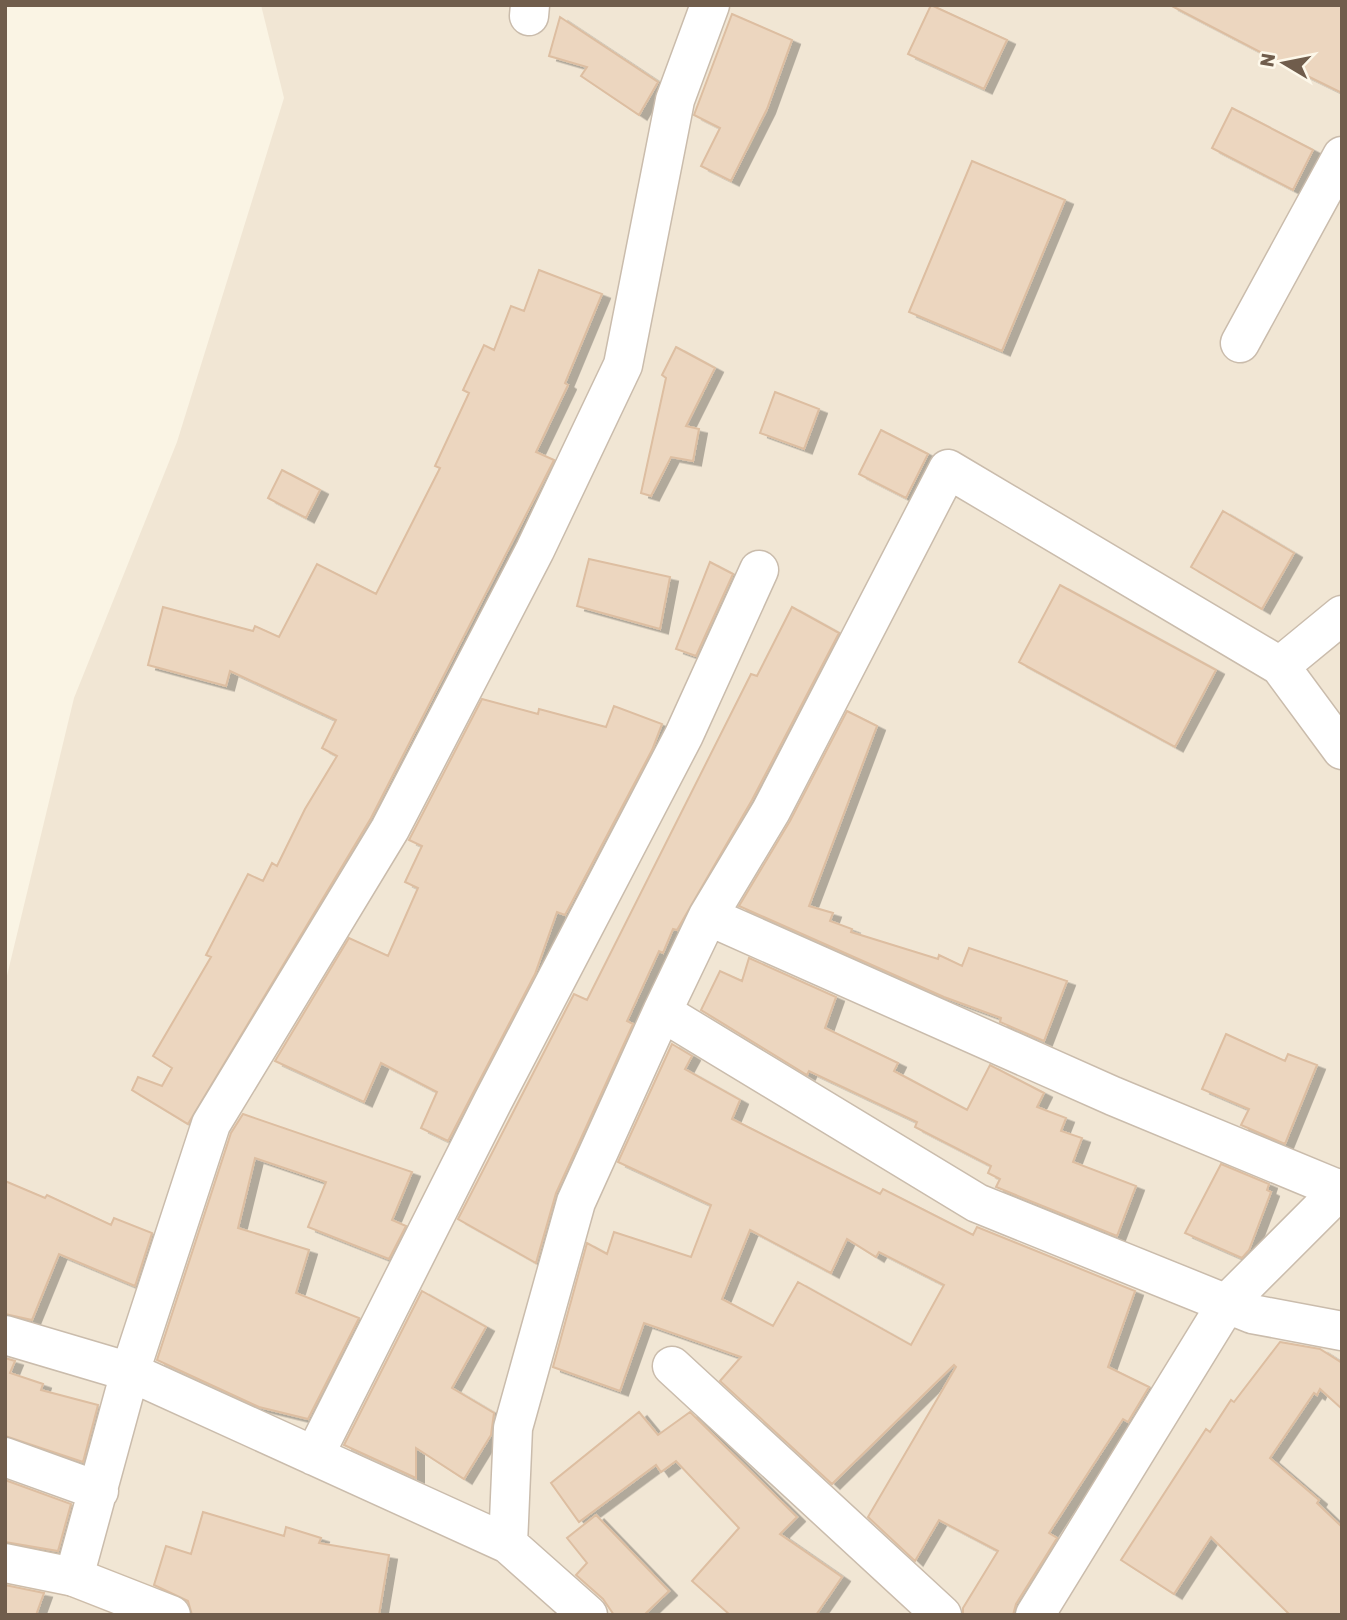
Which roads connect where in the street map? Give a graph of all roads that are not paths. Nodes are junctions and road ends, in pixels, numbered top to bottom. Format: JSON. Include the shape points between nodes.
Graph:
{"nodes":[{"id":1,"x":710,"y":5,"type":"edge"},
{"id":2,"x":1342,"y":156,"type":"edge"},
{"id":3,"x":1240,"y":342,"type":"dead end"},
{"id":4,"x":759,"y":569,"type":"dead end"},
{"id":5,"x":1342,"y":615,"type":"edge"},
{"id":6,"x":1280,"y":666,"type":"junction"},
{"id":7,"x":1342,"y":750,"type":"edge"},
{"id":8,"x":708,"y":916,"type":"junction"},
{"id":9,"x":662,"y":1012,"type":"junction"},
{"id":10,"x":1341,"y":1189,"type":"edge"},
{"id":11,"x":1227,"y":1303,"type":"junction"},
{"id":12,"x":1342,"y":1331,"type":"edge"},
{"id":13,"x":5,"y":1335,"type":"edge"},
{"id":14,"x":672,"y":1366,"type":"dead end"},
{"id":15,"x":130,"y":1372,"type":"junction"},
{"id":16,"x":314,"y":1456,"type":"junction"},
{"id":17,"x":5,"y":1457,"type":"edge"},
{"id":18,"x":99,"y":1491,"type":"junction"},
{"id":19,"x":508,"y":1544,"type":"junction"},
{"id":20,"x":5,"y":1563,"type":"edge"},
{"id":21,"x":74,"y":1577,"type":"junction"},
{"id":22,"x":171,"y":1615,"type":"edge"},
{"id":23,"x":588,"y":1615,"type":"edge"},
{"id":24,"x":942,"y":1615,"type":"edge"},
{"id":25,"x":1035,"y":1615,"type":"edge"}],
"edges":[{"from":1,"to":15,"type":"street","via":[[675,100],[623,365],[535,550],[390,829],[211,1124]]},
{"from":2,"to":3,"type":"street"},
{"from":4,"to":16,"type":"street","via":[[684,735]]},
{"from":5,"to":6,"type":"street"},
{"from":6,"to":7,"type":"street"},
{"from":6,"to":8,"type":"street","via":[[948,468],[771,811]]},
{"from":8,"to":9,"type":"street"},
{"from":8,"to":10,"type":"street","via":[[1113,1096]]},
{"from":9,"to":11,"type":"street","via":[[977,1203]]},
{"from":9,"to":19,"type":"street","via":[[572,1216],[513,1428]]},
{"from":10,"to":11,"type":"street"},
{"from":11,"to":12,"type":"street","via":[[1252,1314]]},
{"from":11,"to":25,"type":"street"},
{"from":13,"to":15,"type":"street"},
{"from":14,"to":24,"type":"street"},
{"from":15,"to":16,"type":"street"},
{"from":15,"to":18,"type":"street"},
{"from":16,"to":19,"type":"street"},
{"from":17,"to":18,"type":"street"},
{"from":18,"to":21,"type":"street"},
{"from":19,"to":23,"type":"street"},
{"from":20,"to":21,"type":"street"},
{"from":21,"to":22,"type":"street"}]}
